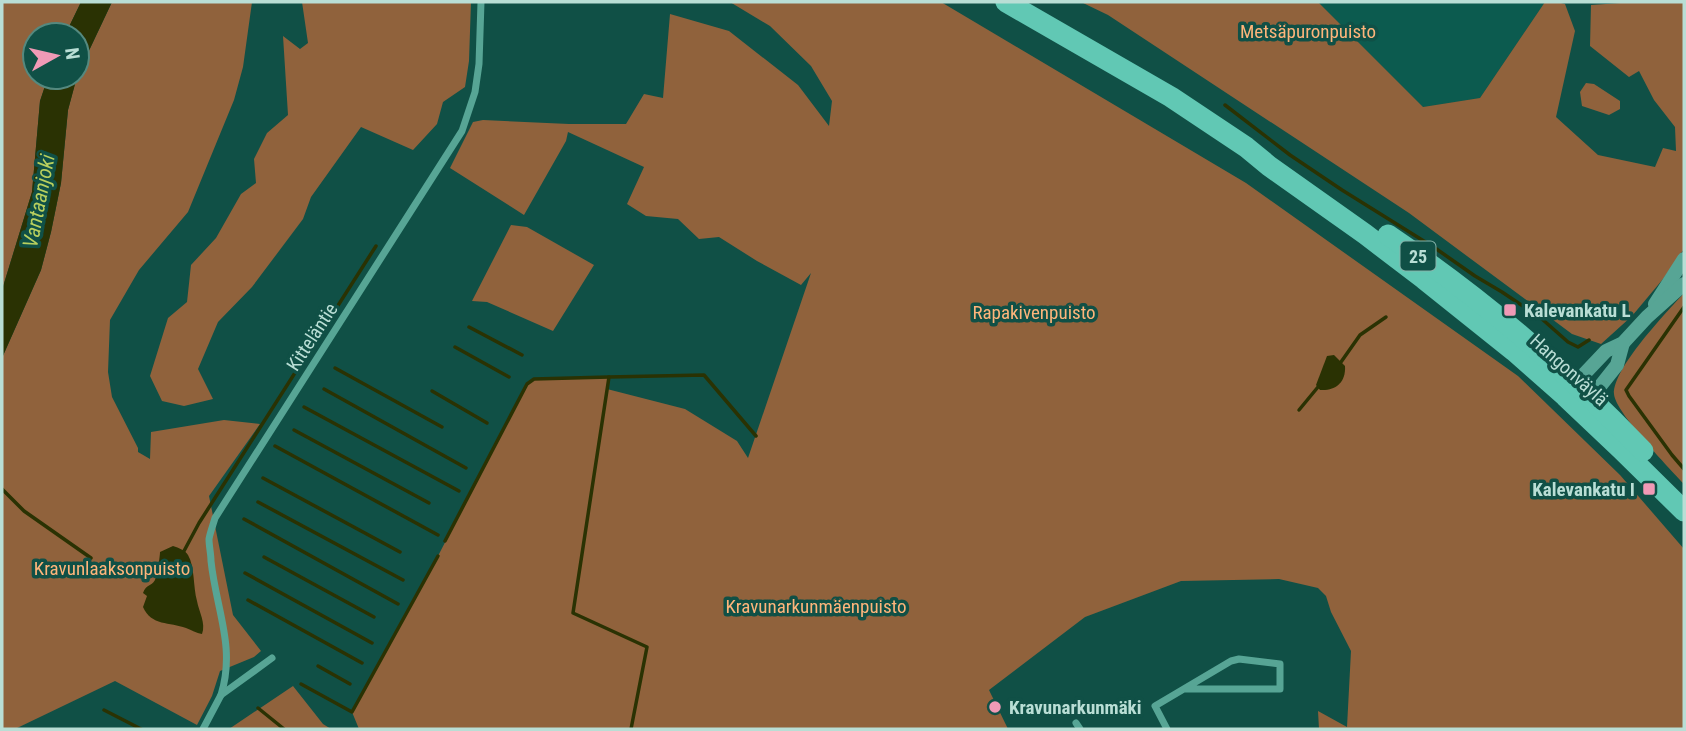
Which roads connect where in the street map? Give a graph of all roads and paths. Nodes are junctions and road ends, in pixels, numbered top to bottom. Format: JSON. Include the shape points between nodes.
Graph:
{"nodes":[{"id":1,"x":481,"y":2,"type":"edge"},
{"id":2,"x":1006,"y":2,"type":"edge"},
{"id":3,"x":1684,"y":259,"type":"edge"},
{"id":4,"x":1684,"y":284,"type":"edge"},
{"id":5,"x":1647,"y":317,"type":"junction"},
{"id":6,"x":1623,"y":343,"type":"junction"},
{"id":7,"x":1578,"y":397,"type":"junction"},
{"id":8,"x":1684,"y":494,"type":"edge"},
{"id":9,"x":1684,"y":511,"type":"edge"},
{"id":10,"x":272,"y":658,"type":"dead end"},
{"id":11,"x":1184,"y":689,"type":"junction"},
{"id":12,"x":221,"y":695,"type":"junction"},
{"id":13,"x":203,"y":729,"type":"edge"},
{"id":14,"x":1167,"y":729,"type":"edge"}],
"edges":[{"from":1,"to":12,"type":"street","name":"Kitteläntie","via":[[475,92],[462,131],[215,518],[209,540],[228,658]]},
{"from":2,"to":7,"type":"highway","name":"Hangonväylä","number":"25","via":[[1171,97],[1247,147]]},
{"from":3,"to":5,"type":"main road"},
{"from":4,"to":5,"type":"main road"},
{"from":5,"to":6,"type":"main road"},
{"from":6,"to":7,"type":"main road","via":[[1606,351]]},
{"from":6,"to":7,"type":"main road","via":[[1617,365]]},
{"from":7,"to":8,"type":"highway","name":"Hangonväylä","number":"25","via":[[1612,418]]},
{"from":7,"to":9,"type":"highway","name":"Hangonväylä","number":"25","via":[[1621,449]]},
{"from":10,"to":12,"type":"street"},
{"from":11,"to":11,"type":"street","via":[[1280,689],[1280,664],[1239,659]]},
{"from":11,"to":14,"type":"street","via":[[1155,706]]},
{"from":12,"to":13,"type":"street"}]}
